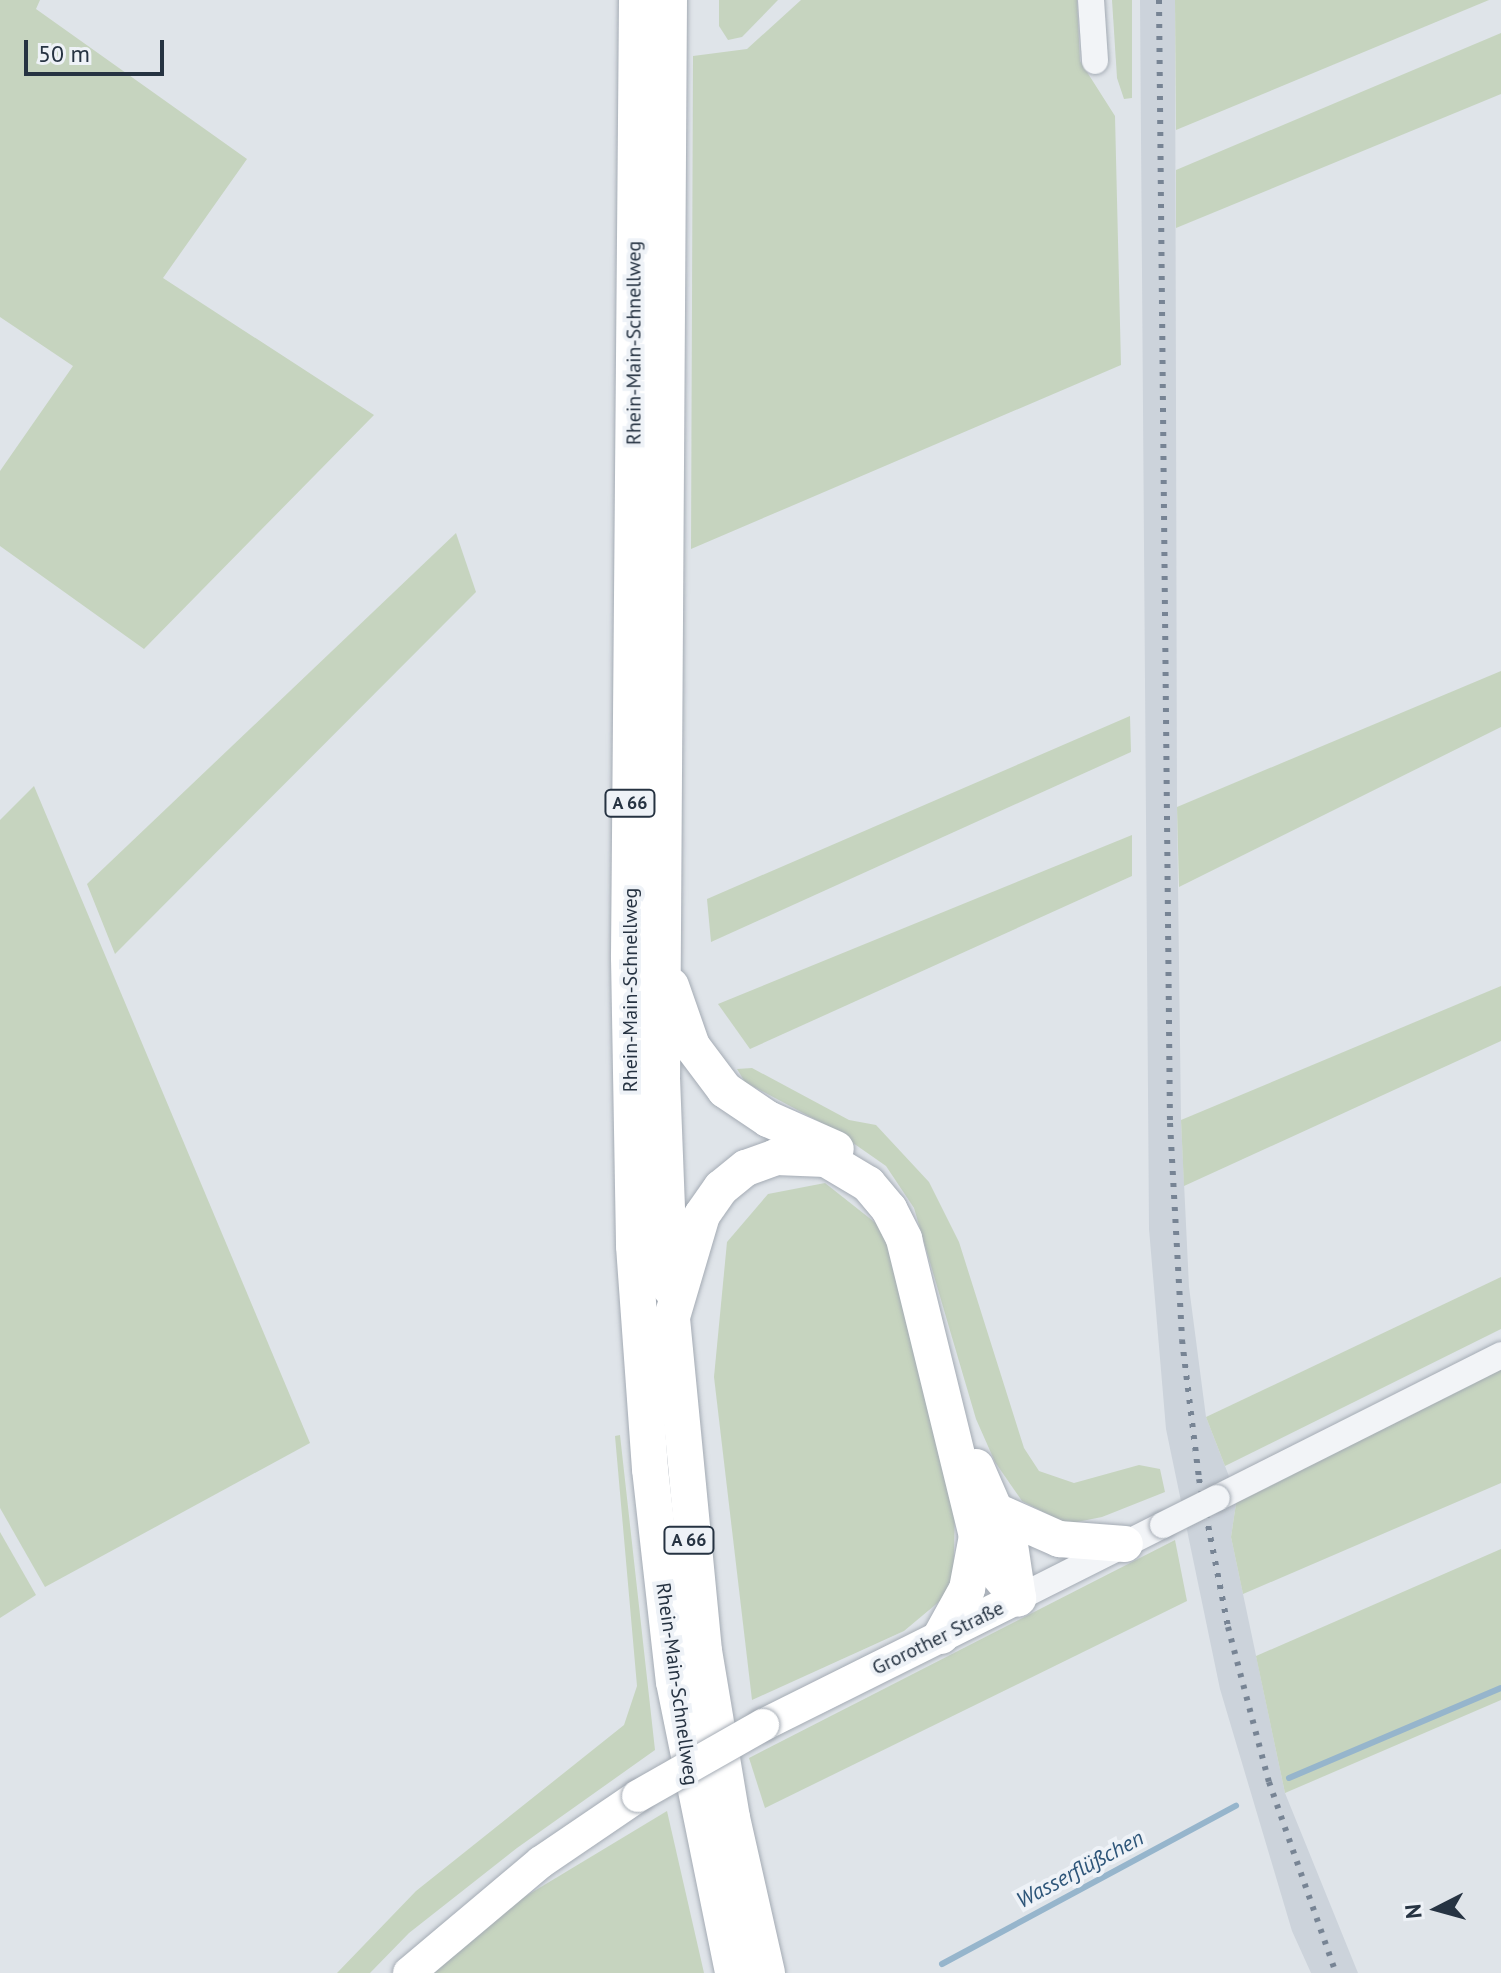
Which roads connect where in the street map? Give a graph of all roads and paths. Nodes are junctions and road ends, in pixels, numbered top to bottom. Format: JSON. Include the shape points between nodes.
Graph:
{"nodes":[{"id":1,"x":637,"y":0,"type":"edge"},
{"id":2,"x":669,"y":0,"type":"edge"},
{"id":3,"x":1091,"y":0,"type":"edge"},
{"id":4,"x":1095,"y":61,"type":"dead end"},
{"id":5,"x":661,"y":958,"type":"junction"},
{"id":6,"x":672,"y":1317,"type":"junction"},
{"id":7,"x":1501,"y":1355,"type":"edge"},
{"id":8,"x":988,"y":1524,"type":"junction"},
{"id":9,"x":1125,"y":1544,"type":"junction"},
{"id":10,"x":1018,"y":1598,"type":"junction"},
{"id":11,"x":941,"y":1636,"type":"junction"},
{"id":12,"x":409,"y":1973,"type":"edge"},
{"id":13,"x":733,"y":1973,"type":"edge"},
{"id":14,"x":767,"y":1973,"type":"edge"}],
"edges":[{"from":1,"to":13,"type":"highway","name":"Rhein-Main-Schnellweg","number":"A 66","via":[[629,942],[634,1246],[650,1469],[674,1682]]},
{"from":2,"to":5,"type":"highway","name":"Rhein-Main-Schnellweg","number":"A 66"},
{"from":3,"to":4,"type":"street"},
{"from":5,"to":6,"type":"highway","name":"Rhein-Main-Schnellweg","number":"A 66"},
{"from":5,"to":8,"type":"highway","via":[[692,1046],[725,1090],[753,1111],[864,1165],[896,1200],[917,1246]]},
{"from":6,"to":8,"type":"highway","via":[[702,1215],[733,1177],[761,1161],[793,1155],[826,1159],[855,1173],[879,1196],[904,1239]]},
{"from":6,"to":14,"type":"highway","number":"A 66","via":[[678,1429],[704,1651],[732,1818]]},
{"from":7,"to":9,"type":"street","name":"Grorother Straße","bridge":true},
{"from":8,"to":9,"type":"highway","via":[[1059,1539]]},
{"from":8,"to":10,"type":"highway","via":[[988,1562]]},
{"from":8,"to":11,"type":"highway","via":[[967,1589]]},
{"from":9,"to":10,"type":"street","name":"Grorother Straße"},
{"from":10,"to":11,"type":"main road","name":"Grorother Straße"},
{"from":11,"to":12,"type":"main road","name":"Grorother Straße","bridge":true,"via":[[763,1725],[638,1796],[541,1862]]}]}
